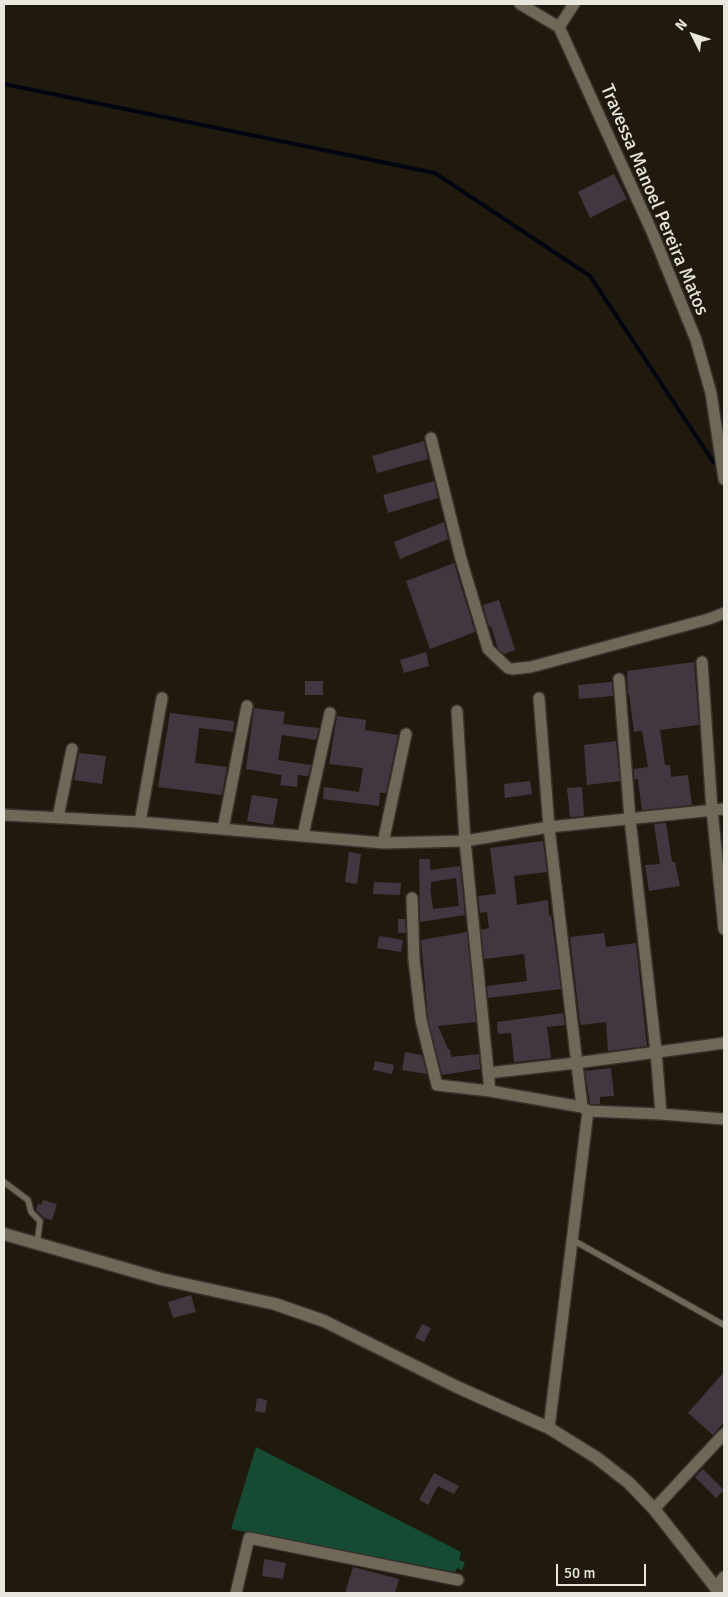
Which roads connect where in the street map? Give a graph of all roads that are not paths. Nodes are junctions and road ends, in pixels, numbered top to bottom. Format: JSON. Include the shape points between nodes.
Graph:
{"nodes":[{"id":1,"x":520,"y":4,"type":"edge"},
{"id":2,"x":574,"y":4,"type":"edge"},
{"id":3,"x":559,"y":27,"type":"junction"},
{"id":4,"x":431,"y":438,"type":"dead end"},
{"id":5,"x":724,"y":479,"type":"edge"},
{"id":6,"x":724,"y":613,"type":"edge"},
{"id":7,"x":702,"y":662,"type":"dead end"},
{"id":8,"x":619,"y":678,"type":"dead end"},
{"id":9,"x":162,"y":698,"type":"dead end"},
{"id":10,"x":539,"y":698,"type":"dead end"},
{"id":11,"x":247,"y":706,"type":"dead end"},
{"id":12,"x":457,"y":711,"type":"dead end"},
{"id":13,"x":330,"y":713,"type":"dead end"},
{"id":14,"x":406,"y":734,"type":"dead end"},
{"id":15,"x":72,"y":749,"type":"dead end"},
{"id":16,"x":718,"y":810,"type":"edge"},
{"id":17,"x":4,"y":815,"type":"edge"},
{"id":18,"x":58,"y":817,"type":"junction"},
{"id":19,"x":630,"y":819,"type":"junction"},
{"id":20,"x":140,"y":822,"type":"junction"},
{"id":21,"x":549,"y":827,"type":"junction"},
{"id":22,"x":223,"y":829,"type":"junction"},
{"id":23,"x":303,"y":835,"type":"junction"},
{"id":24,"x":465,"y":841,"type":"junction"},
{"id":25,"x":383,"y":843,"type":"junction"},
{"id":26,"x":412,"y":898,"type":"dead end"},
{"id":27,"x":724,"y":929,"type":"edge"},
{"id":28,"x":724,"y":1043,"type":"edge"},
{"id":29,"x":656,"y":1051,"type":"junction"},
{"id":30,"x":576,"y":1063,"type":"junction"},
{"id":31,"x":488,"y":1073,"type":"junction"},
{"id":32,"x":490,"y":1091,"type":"junction"},
{"id":33,"x":585,"y":1109,"type":"junction"},
{"id":34,"x":661,"y":1114,"type":"junction"},
{"id":35,"x":724,"y":1119,"type":"edge"},
{"id":36,"x":4,"y":1182,"type":"edge"},
{"id":37,"x":4,"y":1234,"type":"edge"},
{"id":38,"x":571,"y":1240,"type":"junction"},
{"id":39,"x":38,"y":1245,"type":"junction"},
{"id":40,"x":724,"y":1325,"type":"edge"},
{"id":41,"x":549,"y":1428,"type":"junction"},
{"id":42,"x":724,"y":1434,"type":"edge"},
{"id":43,"x":654,"y":1509,"type":"junction"},
{"id":44,"x":724,"y":1577,"type":"edge"},
{"id":45,"x":458,"y":1580,"type":"dead end"},
{"id":46,"x":718,"y":1590,"type":"edge"},
{"id":47,"x":236,"y":1593,"type":"edge"}],
"edges":[{"from":1,"to":3,"type":"street"},
{"from":2,"to":3,"type":"street"},
{"from":3,"to":5,"type":"street","name":"Travessa Manoel Pereira Matos","via":[[653,234],[696,340],[711,393]]},
{"from":4,"to":6,"type":"street","via":[[488,650],[508,668],[531,667]]},
{"from":7,"to":16,"type":"street"},
{"from":8,"to":19,"type":"street"},
{"from":9,"to":20,"type":"street"},
{"from":10,"to":21,"type":"street"},
{"from":11,"to":22,"type":"street"},
{"from":12,"to":24,"type":"street"},
{"from":13,"to":23,"type":"street"},
{"from":14,"to":25,"type":"street"},
{"from":15,"to":18,"type":"street"},
{"from":16,"to":19,"type":"street"},
{"from":16,"to":27,"type":"street"},
{"from":17,"to":18,"type":"street"},
{"from":18,"to":20,"type":"street"},
{"from":19,"to":21,"type":"street"},
{"from":19,"to":29,"type":"street"},
{"from":20,"to":22,"type":"street"},
{"from":21,"to":24,"type":"street"},
{"from":21,"to":30,"type":"street"},
{"from":22,"to":23,"type":"street"},
{"from":23,"to":25,"type":"street"},
{"from":24,"to":25,"type":"street"},
{"from":24,"to":31,"type":"street"},
{"from":26,"to":32,"type":"street","via":[[414,960],[421,1020],[437,1085]]},
{"from":28,"to":29,"type":"street"},
{"from":29,"to":30,"type":"street"},
{"from":29,"to":34,"type":"street"},
{"from":30,"to":31,"type":"street"},
{"from":30,"to":33,"type":"street"},
{"from":31,"to":32,"type":"street"},
{"from":32,"to":33,"type":"street"},
{"from":33,"to":34,"type":"street"},
{"from":33,"to":38,"type":"street"},
{"from":34,"to":35,"type":"street"},
{"from":36,"to":39,"type":"lane","via":[[28,1200],[31,1212],[40,1221]]},
{"from":37,"to":39,"type":"street"},
{"from":38,"to":40,"type":"lane"},
{"from":38,"to":41,"type":"street"},
{"from":39,"to":41,"type":"street","via":[[161,1279],[292,1309]]},
{"from":41,"to":43,"type":"street","via":[[608,1466]]},
{"from":42,"to":43,"type":"street"},
{"from":43,"to":46,"type":"street"},
{"from":44,"to":46,"type":"street"},
{"from":45,"to":47,"type":"street","via":[[249,1538]]}]}
